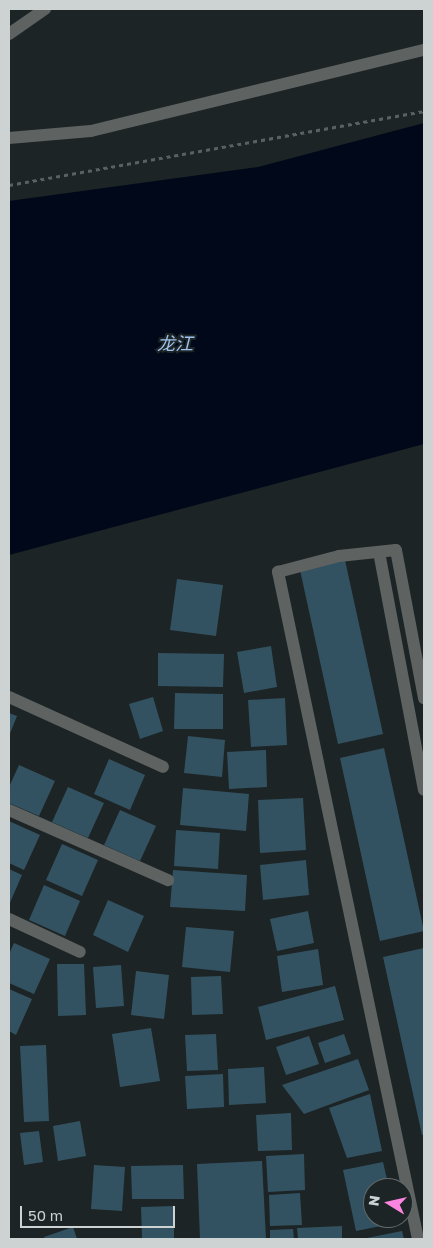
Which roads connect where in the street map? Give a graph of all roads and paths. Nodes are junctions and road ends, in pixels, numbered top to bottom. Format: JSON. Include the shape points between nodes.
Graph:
{"nodes":[{"id":1,"x":45,"y":9,"type":"edge"},
{"id":2,"x":9,"y":34,"type":"edge"},
{"id":3,"x":424,"y":50,"type":"edge"},
{"id":4,"x":424,"y":111,"type":"edge"},
{"id":5,"x":9,"y":138,"type":"edge"},
{"id":6,"x":9,"y":185,"type":"edge"},
{"id":7,"x":379,"y":552,"type":"junction"},
{"id":8,"x":9,"y":697,"type":"edge"},
{"id":9,"x":424,"y":698,"type":"edge"},
{"id":10,"x":164,"y":767,"type":"dead end"},
{"id":11,"x":422,"y":769,"type":"edge"},
{"id":12,"x":424,"y":790,"type":"edge"},
{"id":13,"x":9,"y":810,"type":"edge"},
{"id":14,"x":168,"y":880,"type":"dead end"},
{"id":15,"x":9,"y":919,"type":"edge"},
{"id":16,"x":80,"y":952,"type":"dead end"},
{"id":17,"x":418,"y":1239,"type":"edge"}],
"edges":[{"from":1,"to":2,"type":"street"},
{"from":3,"to":5,"type":"street","via":[[91,131]]},
{"from":4,"to":6,"type":"path","via":[[405,117]]},
{"from":7,"to":9,"type":"street","via":[[396,550]]},
{"from":7,"to":11,"type":"street"},
{"from":7,"to":17,"type":"street","via":[[339,556],[278,572]]},
{"from":8,"to":10,"type":"street"},
{"from":11,"to":12,"type":"street"},
{"from":13,"to":14,"type":"street"},
{"from":15,"to":16,"type":"street"}]}
